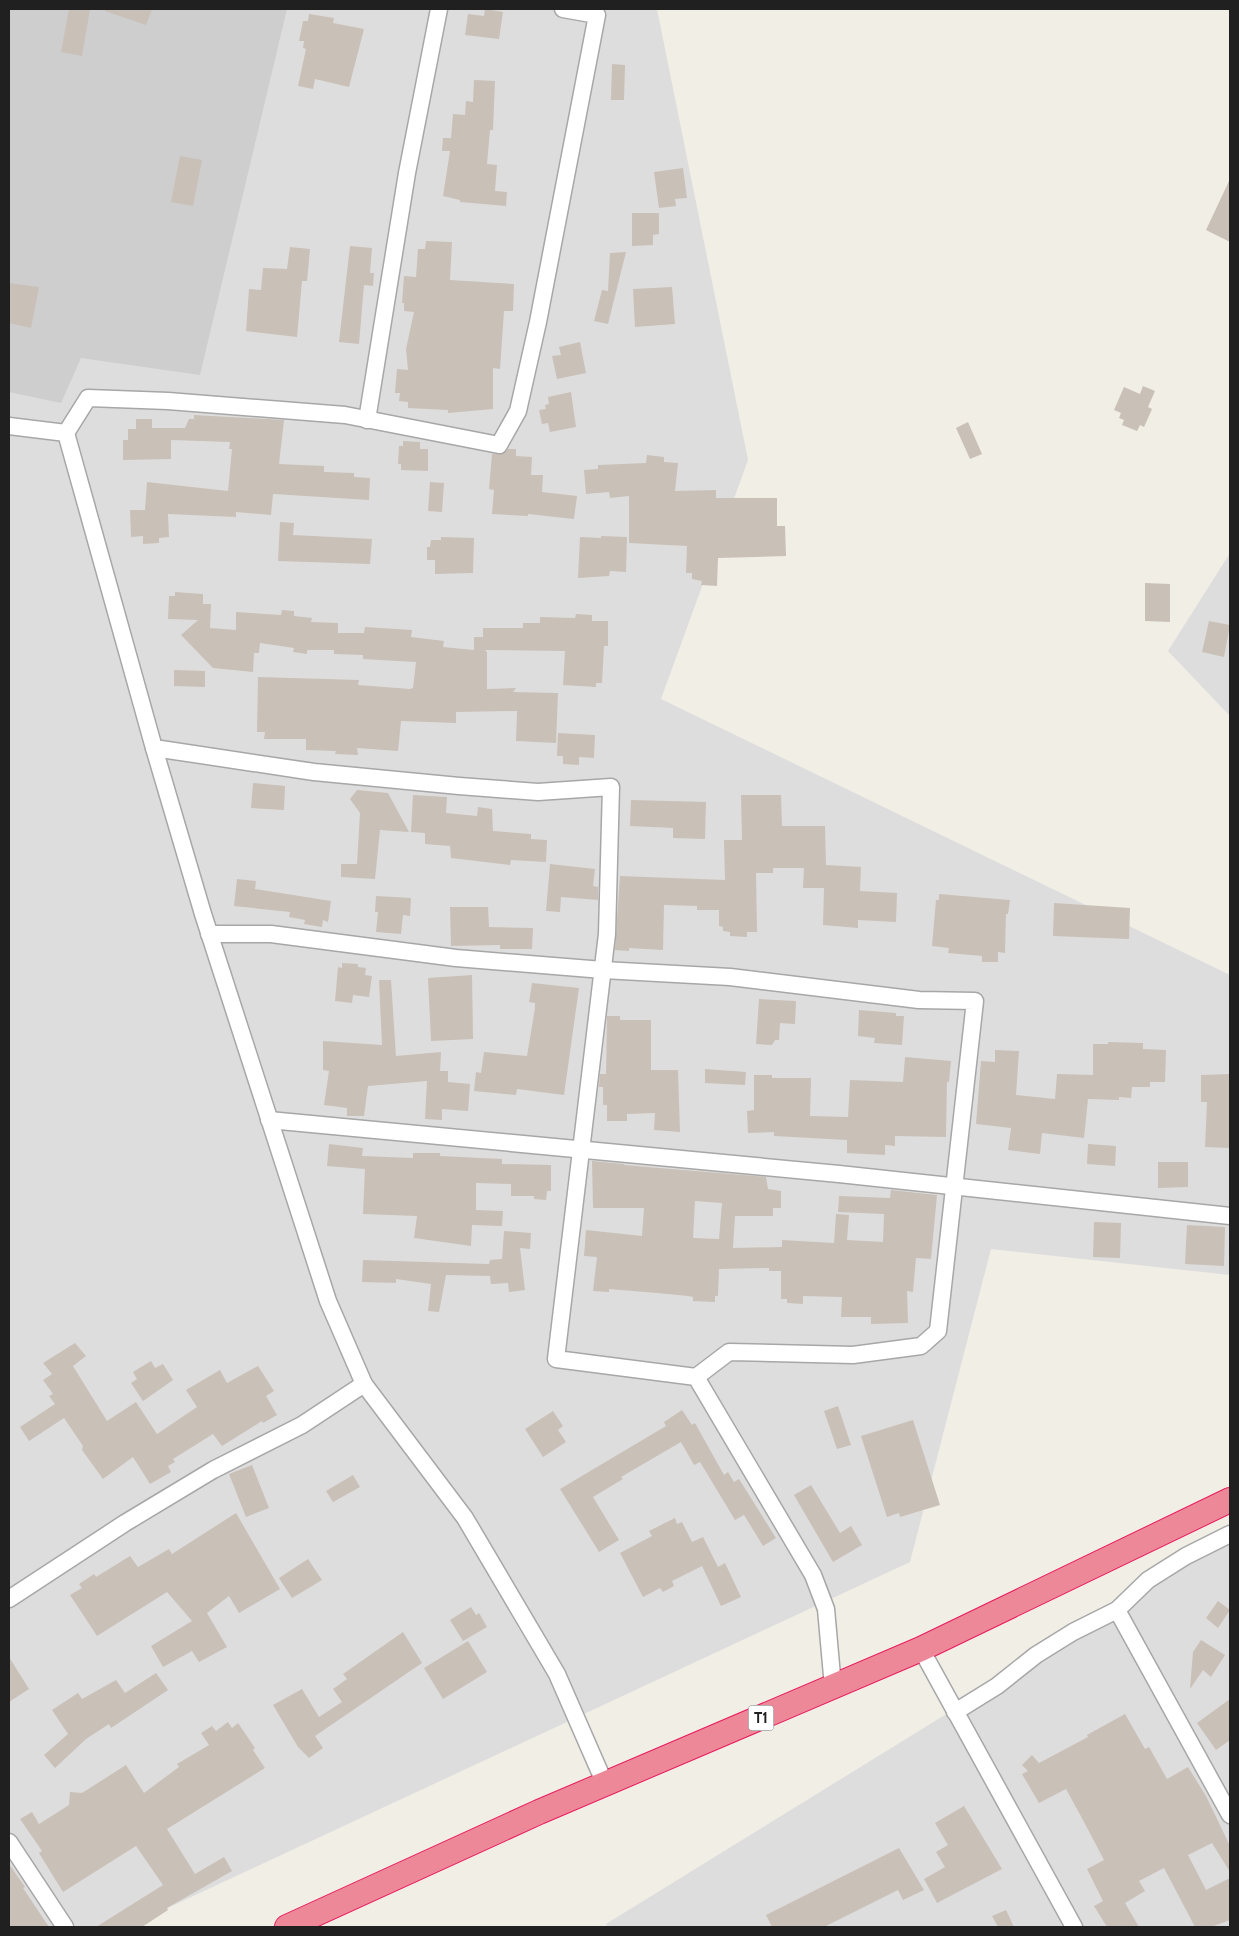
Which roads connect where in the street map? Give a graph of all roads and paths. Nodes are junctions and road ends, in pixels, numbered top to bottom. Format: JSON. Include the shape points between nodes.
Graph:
{"nodes":[{"id":1,"x":440,"y":9,"type":"edge"},
{"id":2,"x":563,"y":9,"type":"edge"},
{"id":3,"x":367,"y":420,"type":"junction"},
{"id":4,"x":9,"y":426,"type":"edge"},
{"id":5,"x":66,"y":433,"type":"junction"},
{"id":6,"x":154,"y":748,"type":"junction"},
{"id":7,"x":210,"y":934,"type":"junction"},
{"id":8,"x":603,"y":970,"type":"junction"},
{"id":9,"x":269,"y":1120,"type":"junction"},
{"id":10,"x":581,"y":1151,"type":"junction"},
{"id":11,"x":954,"y":1188,"type":"junction"},
{"id":12,"x":1230,"y":1216,"type":"edge"},
{"id":13,"x":696,"y":1377,"type":"junction"},
{"id":14,"x":364,"y":1384,"type":"junction"},
{"id":15,"x":1230,"y":1500,"type":"edge"},
{"id":16,"x":1230,"y":1534,"type":"edge"},
{"id":17,"x":9,"y":1598,"type":"edge"},
{"id":18,"x":1117,"y":1610,"type":"junction"},
{"id":19,"x":921,"y":1649,"type":"junction"},
{"id":20,"x":833,"y":1687,"type":"junction"},
{"id":21,"x":955,"y":1712,"type":"junction"},
{"id":22,"x":605,"y":1784,"type":"junction"},
{"id":23,"x":1230,"y":1815,"type":"edge"},
{"id":24,"x":9,"y":1842,"type":"edge"},
{"id":25,"x":65,"y":1927,"type":"edge"},
{"id":26,"x":287,"y":1927,"type":"edge"},
{"id":27,"x":1074,"y":1927,"type":"edge"}],
"edges":[{"from":1,"to":3,"type":"street","via":[[407,173]]},
{"from":2,"to":3,"type":"street","via":[[597,15],[518,411],[499,445]]},
{"from":3,"to":5,"type":"street","via":[[346,415],[168,400],[88,398]]},
{"from":4,"to":5,"type":"street"},
{"from":5,"to":6,"type":"street"},
{"from":6,"to":7,"type":"street"},
{"from":6,"to":8,"type":"street","via":[[314,772],[459,786],[538,792],[610,787],[607,934]]},
{"from":7,"to":8,"type":"street","via":[[271,934],[456,958]]},
{"from":7,"to":9,"type":"street"},
{"from":8,"to":10,"type":"street"},
{"from":8,"to":11,"type":"street","via":[[730,978],[919,1000],[975,1001]]},
{"from":9,"to":10,"type":"street"},
{"from":9,"to":14,"type":"street","via":[[328,1301]]},
{"from":10,"to":11,"type":"street","via":[[830,1173]]},
{"from":10,"to":13,"type":"street","via":[[556,1359]]},
{"from":11,"to":12,"type":"street"},
{"from":11,"to":13,"type":"street","via":[[938,1331],[921,1346],[853,1355],[729,1352]]},
{"from":13,"to":20,"type":"street","via":[[813,1575],[826,1609]]},
{"from":14,"to":17,"type":"street","via":[[302,1424],[213,1470],[125,1523]]},
{"from":14,"to":22,"type":"street","via":[[465,1518],[557,1674]]},
{"from":15,"to":19,"type":"highway","number":"T1"},
{"from":16,"to":18,"type":"street","via":[[1148,1580]]},
{"from":18,"to":21,"type":"street","via":[[1036,1655],[997,1686]]},
{"from":18,"to":23,"type":"street"},
{"from":19,"to":20,"type":"highway","number":"T1"},
{"from":19,"to":21,"type":"street"},
{"from":20,"to":22,"type":"highway","number":"T1"},
{"from":21,"to":27,"type":"street"},
{"from":22,"to":26,"type":"highway","number":"T1"},
{"from":24,"to":25,"type":"street"}]}
